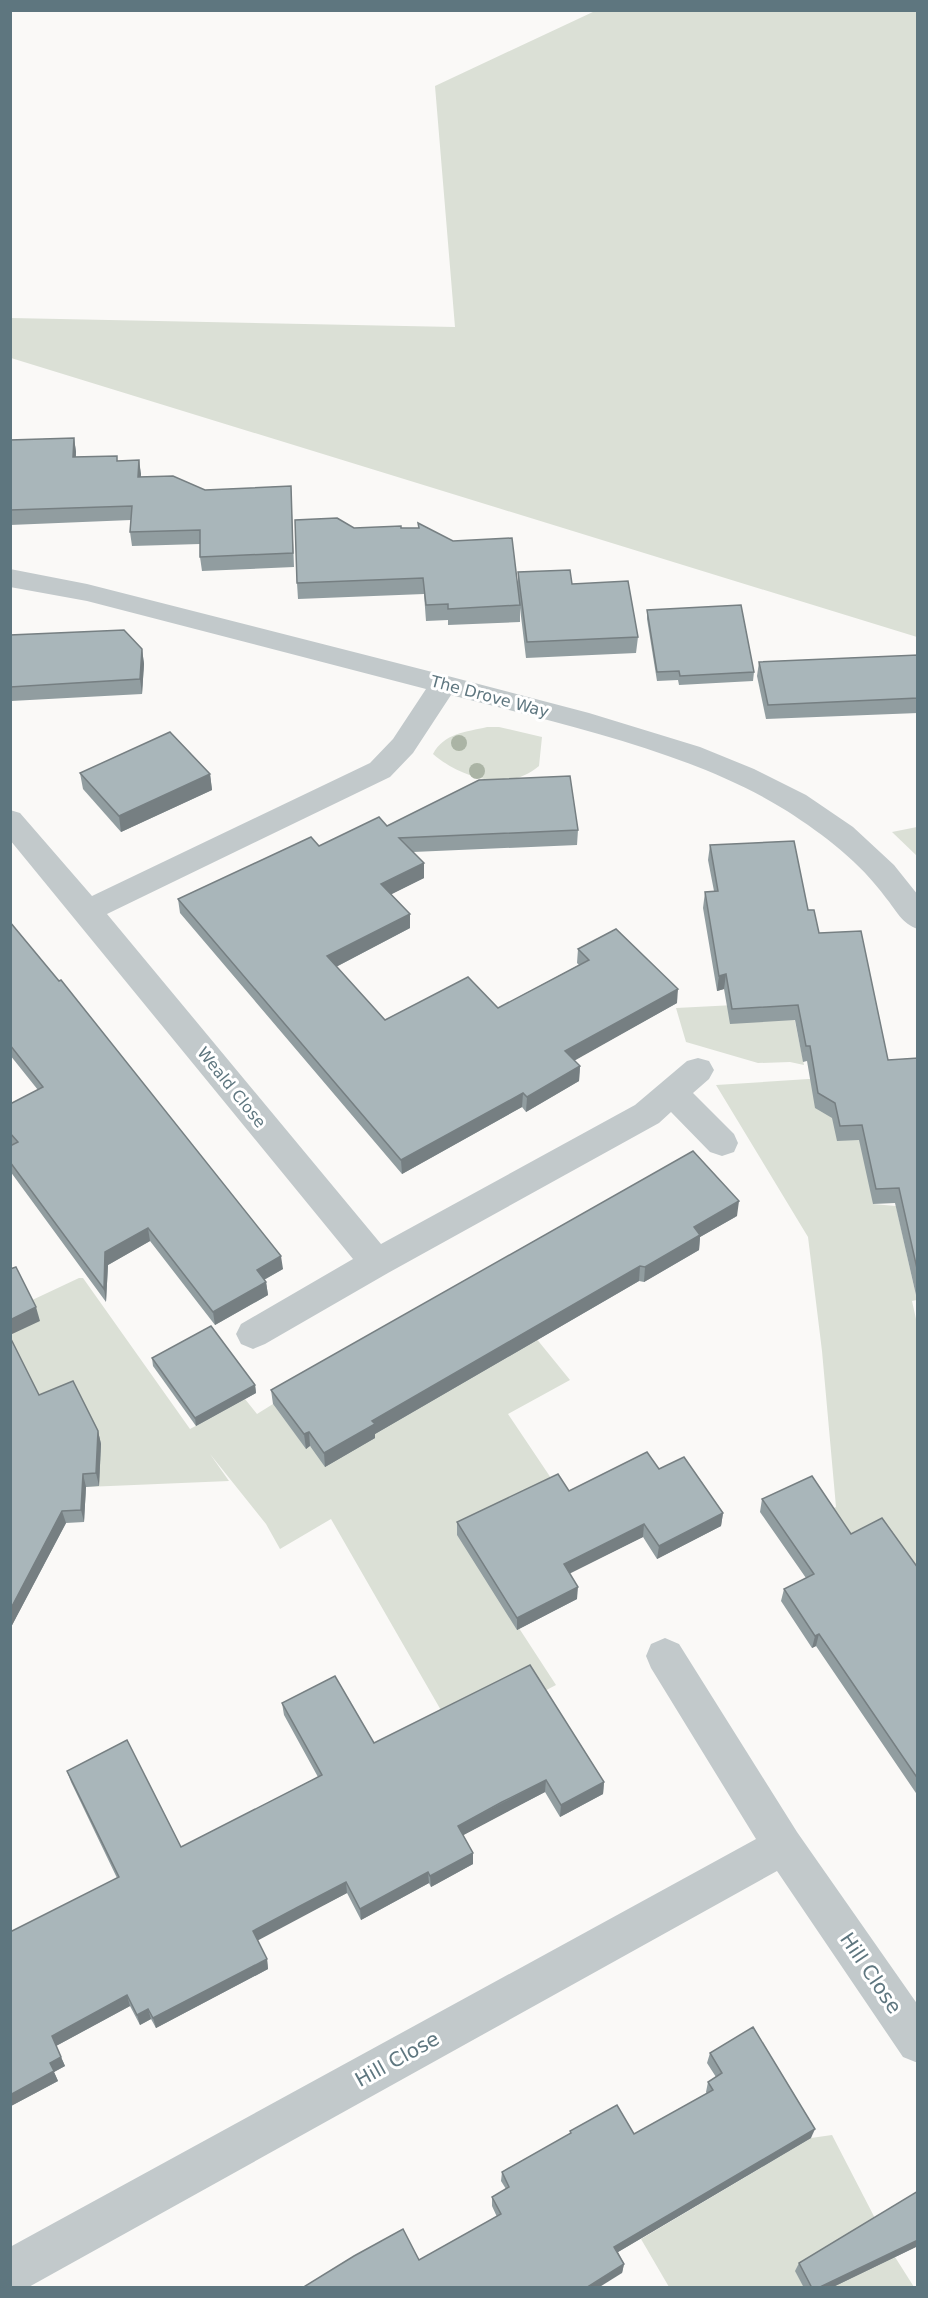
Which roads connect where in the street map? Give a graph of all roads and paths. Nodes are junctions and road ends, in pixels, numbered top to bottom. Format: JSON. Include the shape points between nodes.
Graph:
{"nodes":[{"id":1,"x":10,"y":578,"type":"edge"},
{"id":2,"x":444,"y":684,"type":"junction"},
{"id":3,"x":10,"y":820,"type":"edge"},
{"id":4,"x":87,"y":911,"type":"junction"},
{"id":5,"x":918,"y":918,"type":"edge"},
{"id":6,"x":698,"y":1070,"type":"dead end"},
{"id":7,"x":672,"y":1092,"type":"junction"},
{"id":8,"x":722,"y":1143,"type":"dead end"},
{"id":9,"x":376,"y":1263,"type":"junction"},
{"id":10,"x":253,"y":1334,"type":"dead end"},
{"id":11,"x":666,"y":1656,"type":"dead end"},
{"id":12,"x":783,"y":1846,"type":"junction"},
{"id":13,"x":918,"y":2042,"type":"edge"},
{"id":14,"x":10,"y":2272,"type":"edge"}],
"edges":[{"from":1,"to":2,"type":"street","name":"The Drove Way","via":[[163,611]]},
{"from":2,"to":4,"type":"street","via":[[403,746],[380,770]]},
{"from":2,"to":5,"type":"street","name":"The Drove Way","via":[[647,738],[716,763],[777,793],[842,836],[884,873]]},
{"from":3,"to":4,"type":"street","name":"Weald Close"},
{"from":4,"to":9,"type":"street","name":"Weald Close"},
{"from":6,"to":7,"type":"street"},
{"from":7,"to":8,"type":"street"},
{"from":7,"to":9,"type":"street","via":[[646,1114]]},
{"from":9,"to":10,"type":"street"},
{"from":11,"to":12,"type":"street","name":"Hill Close"},
{"from":12,"to":13,"type":"street","name":"Hill Close"},
{"from":12,"to":14,"type":"street","name":"Hill Close"}]}
